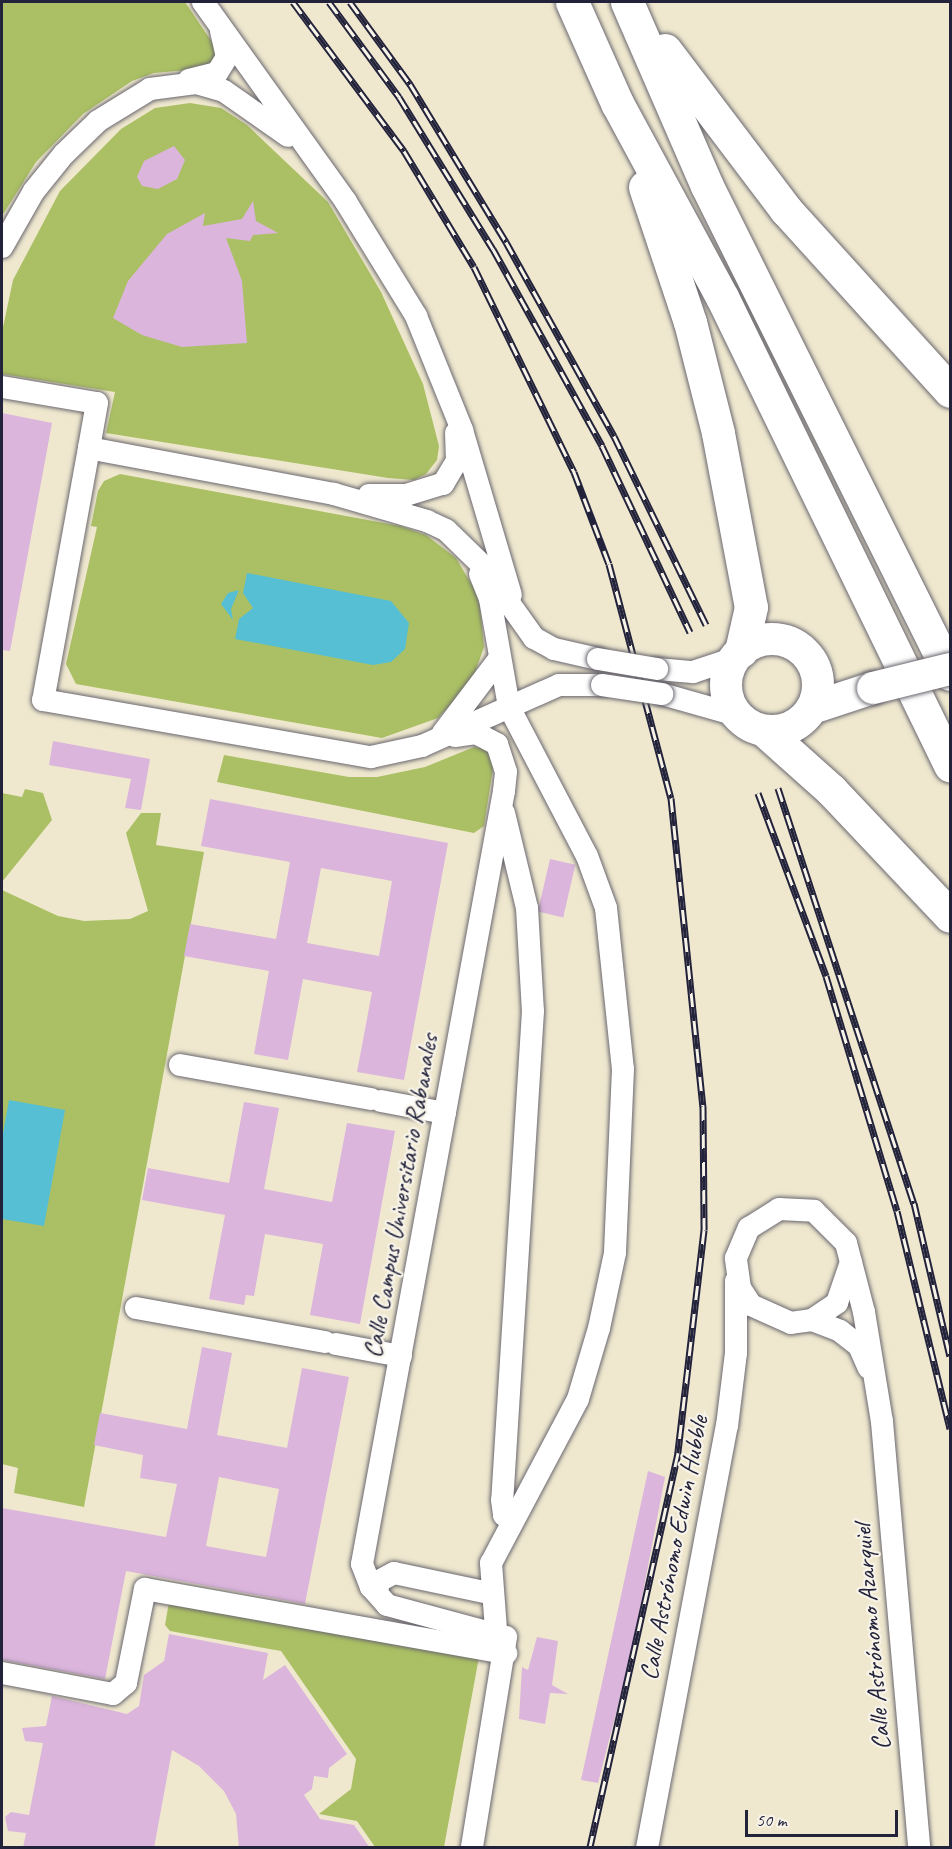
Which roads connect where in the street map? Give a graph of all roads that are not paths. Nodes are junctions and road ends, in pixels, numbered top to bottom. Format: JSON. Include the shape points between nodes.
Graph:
{"nodes":[{"id":1,"x":203,"y":2,"type":"edge"},
{"id":2,"x":572,"y":2,"type":"edge"},
{"id":3,"x":627,"y":2,"type":"edge"},
{"id":4,"x":634,"y":2,"type":"edge"},
{"id":5,"x":217,"y":21,"type":"junction"},
{"id":6,"x":170,"y":84,"type":"junction"},
{"id":7,"x":617,"y":103,"type":"junction"},
{"id":8,"x":328,"y":175,"type":"junction"},
{"id":9,"x":2,"y":247,"type":"edge"},
{"id":10,"x":2,"y":387,"type":"edge"},
{"id":11,"x":951,"y":391,"type":"edge"},
{"id":12,"x":448,"y":394,"type":"junction"},
{"id":13,"x":89,"y":448,"type":"junction"},
{"id":14,"x":334,"y":494,"type":"junction"},
{"id":15,"x":469,"y":552,"type":"junction"},
{"id":16,"x":516,"y":611,"type":"junction"},
{"id":17,"x":738,"y":654,"type":"junction"},
{"id":18,"x":499,"y":659,"type":"junction"},
{"id":19,"x":951,"y":669,"type":"edge"},
{"id":20,"x":951,"y":674,"type":"edge"},
{"id":21,"x":815,"y":694,"type":"junction"},
{"id":22,"x":509,"y":707,"type":"junction"},
{"id":23,"x":736,"y":715,"type":"junction"},
{"id":24,"x":765,"y":731,"type":"junction"},
{"id":25,"x":436,"y":740,"type":"junction"},
{"id":26,"x":951,"y":765,"type":"edge"},
{"id":27,"x":538,"y":770,"type":"junction"},
{"id":28,"x":503,"y":798,"type":"junction"},
{"id":29,"x":951,"y":916,"type":"edge"},
{"id":30,"x":180,"y":1065,"type":"dead end"},
{"id":31,"x":445,"y":1113,"type":"junction"},
{"id":32,"x":736,"y":1258,"type":"junction"},
{"id":33,"x":850,"y":1262,"type":"junction"},
{"id":34,"x":136,"y":1308,"type":"dead end"},
{"id":35,"x":812,"y":1320,"type":"junction"},
{"id":36,"x":401,"y":1356,"type":"junction"},
{"id":37,"x":882,"y":1422,"type":"junction"},
{"id":38,"x":513,"y":1516,"type":"junction"},
{"id":39,"x":377,"y":1592,"type":"junction"},
{"id":40,"x":489,"y":1593,"type":"junction"},
{"id":41,"x":496,"y":1630,"type":"junction"},
{"id":42,"x":506,"y":1653,"type":"junction"},
{"id":43,"x":2,"y":1673,"type":"edge"},
{"id":44,"x":472,"y":1848,"type":"edge"},
{"id":45,"x":647,"y":1848,"type":"edge"},
{"id":46,"x":919,"y":1848,"type":"edge"}],
"edges":[{"from":1,"to":5,"type":"street"},
{"from":2,"to":7,"type":"main road"},
{"from":3,"to":20,"type":"main road","via":[[707,186]]},
{"from":4,"to":11,"type":"main road","via":[[696,98],[786,210]]},
{"from":5,"to":6,"type":"street","via":[[227,57],[217,72]]},
{"from":5,"to":8,"type":"street"},
{"from":6,"to":8,"type":"street","via":[[196,83],[241,99],[270,119]]},
{"from":6,"to":9,"type":"street","via":[[133,97],[98,121],[34,191]]},
{"from":7,"to":17,"type":"main road","via":[[690,322],[718,433],[751,607]]},
{"from":7,"to":26,"type":"main road","via":[[722,297]]},
{"from":8,"to":12,"type":"street","via":[[416,316]]},
{"from":10,"to":13,"type":"street","name":"Calle Campus Universitario Rabanales","via":[[97,403]]},
{"from":12,"to":14,"type":"street","via":[[457,461],[443,484],[406,495]]},
{"from":12,"to":16,"type":"street"},
{"from":13,"to":14,"type":"street"},
{"from":13,"to":25,"type":"street","name":"Calle Campus Universitario Rabanales","via":[[43,700],[350,755],[390,755]]},
{"from":14,"to":15,"type":"street","via":[[428,521]]},
{"from":15,"to":16,"type":"street"},
{"from":15,"to":18,"type":"street","via":[[490,599]]},
{"from":16,"to":17,"type":"street","bridge":true,"via":[[543,644],[598,658],[693,672]]},
{"from":17,"to":21,"type":"street","via":[[760,641],[792,644],[809,659]]},
{"from":17,"to":23,"type":"street","via":[[725,686]]},
{"from":18,"to":22,"type":"street"},
{"from":18,"to":25,"type":"street"},
{"from":19,"to":21,"type":"street","bridge":true,"via":[[866,689]]},
{"from":21,"to":24,"type":"street","via":[[792,727]]},
{"from":22,"to":23,"type":"street","name":"Calle Campus Universitario Rabanales","bridge":true,"via":[[571,683],[662,694]]},
{"from":22,"to":25,"type":"street","name":"Calle Campus Universitario Rabanales"},
{"from":22,"to":27,"type":"street"},
{"from":23,"to":24,"type":"street"},
{"from":24,"to":29,"type":"main road","via":[[831,790]]},
{"from":25,"to":28,"type":"street","name":"Calle Campus Universitario Rabanales","via":[[476,733],[492,739],[504,760]]},
{"from":27,"to":28,"type":"street","name":"Calle Campus Universitario Rabanales","via":[[512,771]]},
{"from":27,"to":38,"type":"street","via":[[563,807],[606,908],[623,1069],[622,1161],[615,1253],[578,1399]]},
{"from":28,"to":31,"type":"street","name":"Calle Campus Universitario Rabanales"},
{"from":28,"to":38,"type":"street","name":"Calle Campus Universitario Rabanales","via":[[527,908],[533,1011],[502,1500],[504,1515]]},
{"from":30,"to":31,"type":"street"},
{"from":31,"to":36,"type":"street","name":"Calle Campus Universitario Rabanales"},
{"from":32,"to":33,"type":"street","via":[[749,1228],[761,1217],[794,1208],[814,1211],[839,1230]]},
{"from":32,"to":35,"type":"street","via":[[740,1288],[761,1313],[791,1323]]},
{"from":32,"to":45,"type":"street","name":"Calle Astrónomo Edwin Hubble","via":[[736,1353],[727,1426]]},
{"from":33,"to":35,"type":"street","via":[[837,1303]]},
{"from":33,"to":37,"type":"street"},
{"from":34,"to":36,"type":"street"},
{"from":35,"to":37,"type":"street","via":[[840,1331],[859,1346]]},
{"from":36,"to":39,"type":"street","name":"Calle Campus Universitario Rabanales","via":[[362,1564]]},
{"from":37,"to":46,"type":"street","name":"Calle Astrónomo Azarquiel"},
{"from":38,"to":40,"type":"street","via":[[491,1563]]},
{"from":39,"to":40,"type":"street","via":[[380,1581],[394,1573]]},
{"from":39,"to":41,"type":"street","name":"Calle Campus Universitario Rabanales","via":[[396,1609]]},
{"from":40,"to":41,"type":"street"},
{"from":41,"to":42,"type":"street","via":[[506,1636]]},
{"from":42,"to":43,"type":"street","via":[[145,1589],[126,1683],[113,1694]]},
{"from":42,"to":44,"type":"street"}]}
